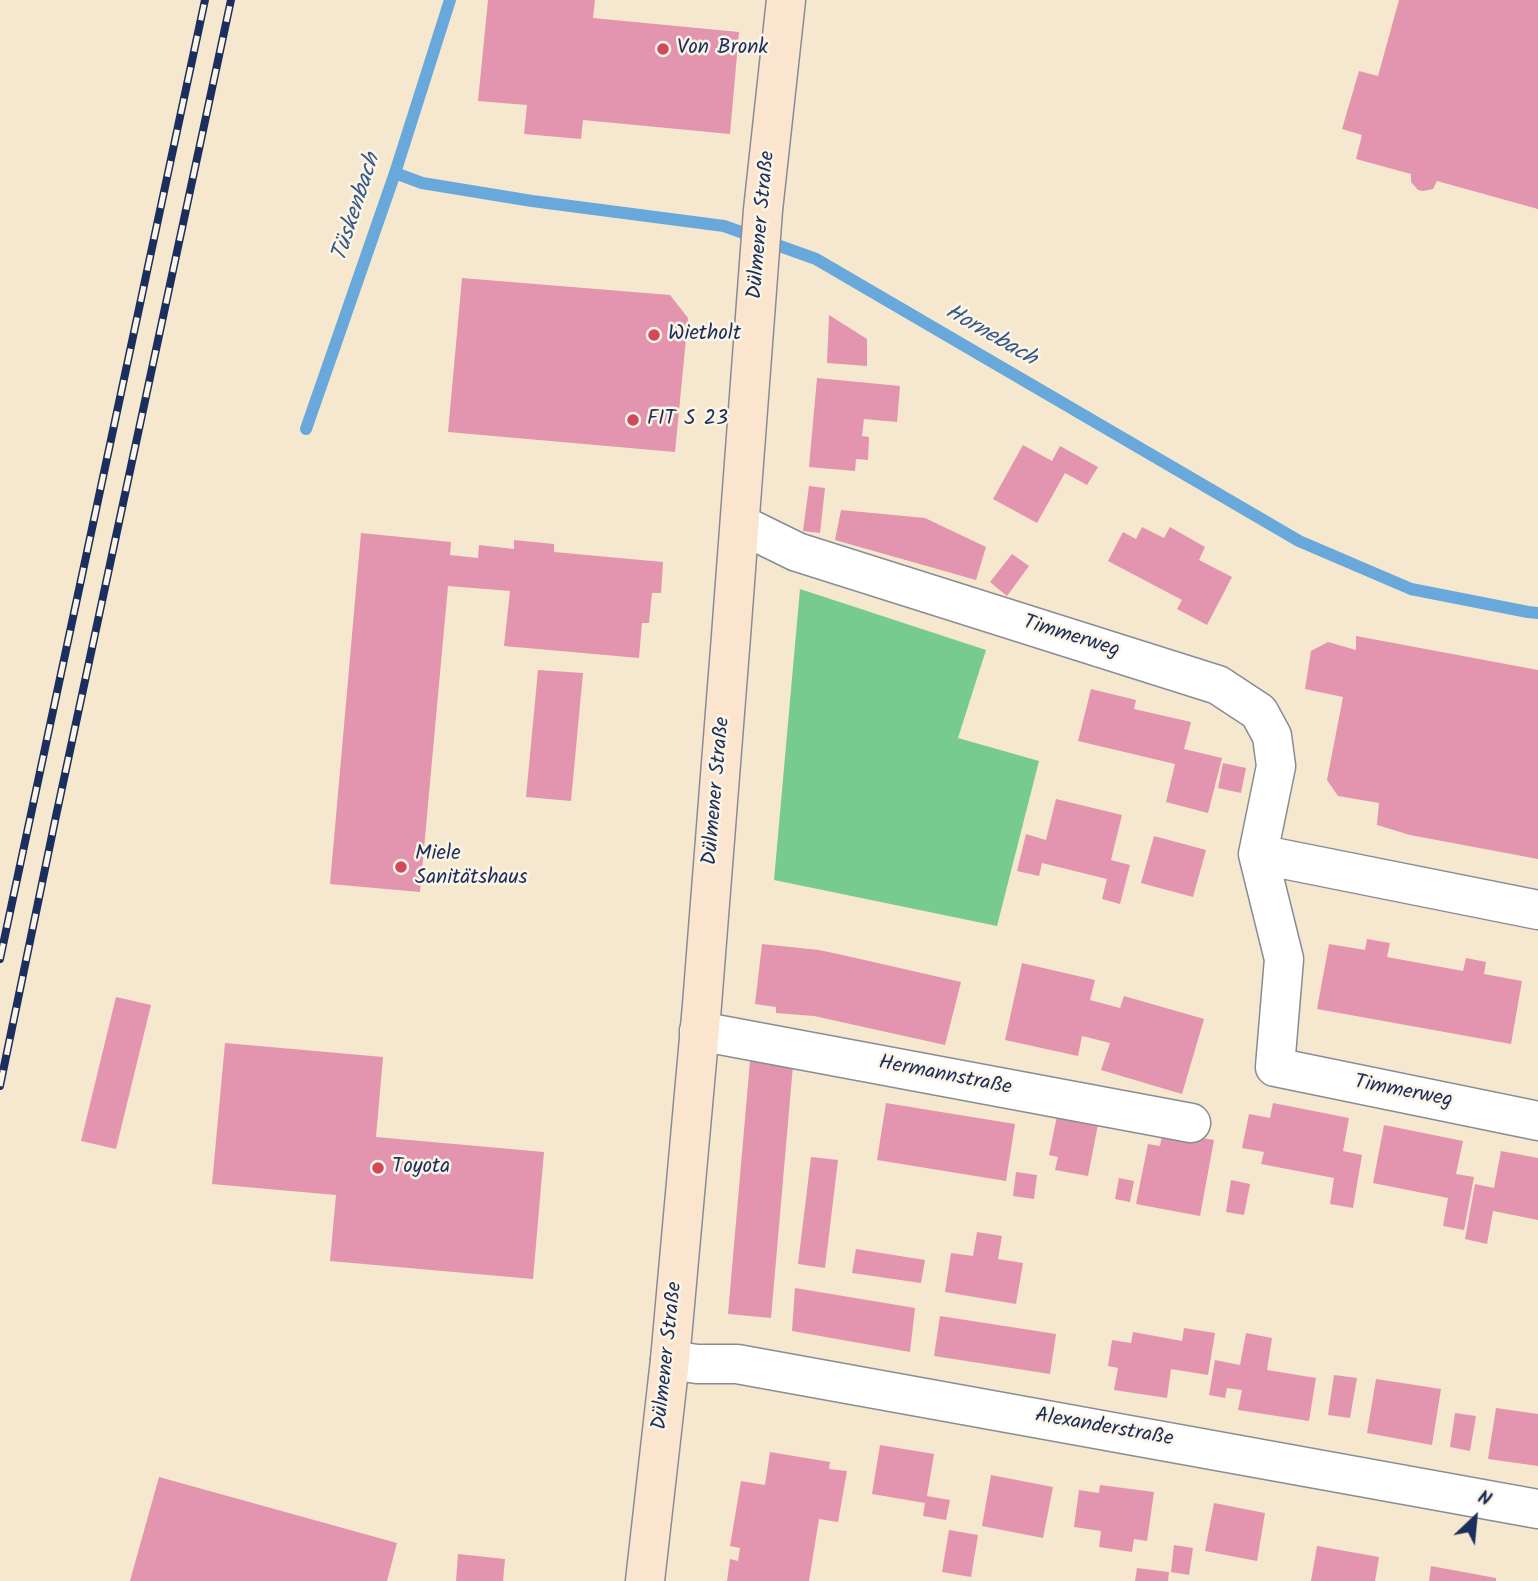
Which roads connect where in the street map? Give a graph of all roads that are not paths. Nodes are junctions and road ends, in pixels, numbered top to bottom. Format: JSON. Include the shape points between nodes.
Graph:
{"nodes":[{"id":1,"x":786,"y":0,"type":"edge"},
{"id":2,"x":740,"y":524,"type":"junction"},
{"id":3,"x":1258,"y":854,"type":"junction"},
{"id":4,"x":1538,"y":910,"type":"edge"},
{"id":5,"x":699,"y":1031,"type":"junction"},
{"id":6,"x":1538,"y":1121,"type":"edge"},
{"id":7,"x":1191,"y":1124,"type":"dead end"},
{"id":8,"x":670,"y":1360,"type":"junction"},
{"id":9,"x":1538,"y":1509,"type":"edge"},
{"id":10,"x":645,"y":1581,"type":"edge"}],
"edges":[{"from":1,"to":2,"type":"street","name":"Dülmener Straße","via":[[763,211]]},
{"from":2,"to":3,"type":"street","name":"Timmerweg","via":[[797,552],[1219,685],[1259,712],[1272,736],[1276,766]]},
{"from":2,"to":5,"type":"street","name":"Dülmener Straße"},
{"from":3,"to":4,"type":"street"},
{"from":3,"to":6,"type":"street","name":"Timmerweg","via":[[1284,958],[1275,1067]]},
{"from":5,"to":7,"type":"street","name":"Hermannstraße"},
{"from":5,"to":8,"type":"street","name":"Dülmener Straße"},
{"from":8,"to":9,"type":"street","name":"Alexanderstraße","via":[[751,1366]]},
{"from":8,"to":10,"type":"street","name":"Dülmener Straße"}]}
